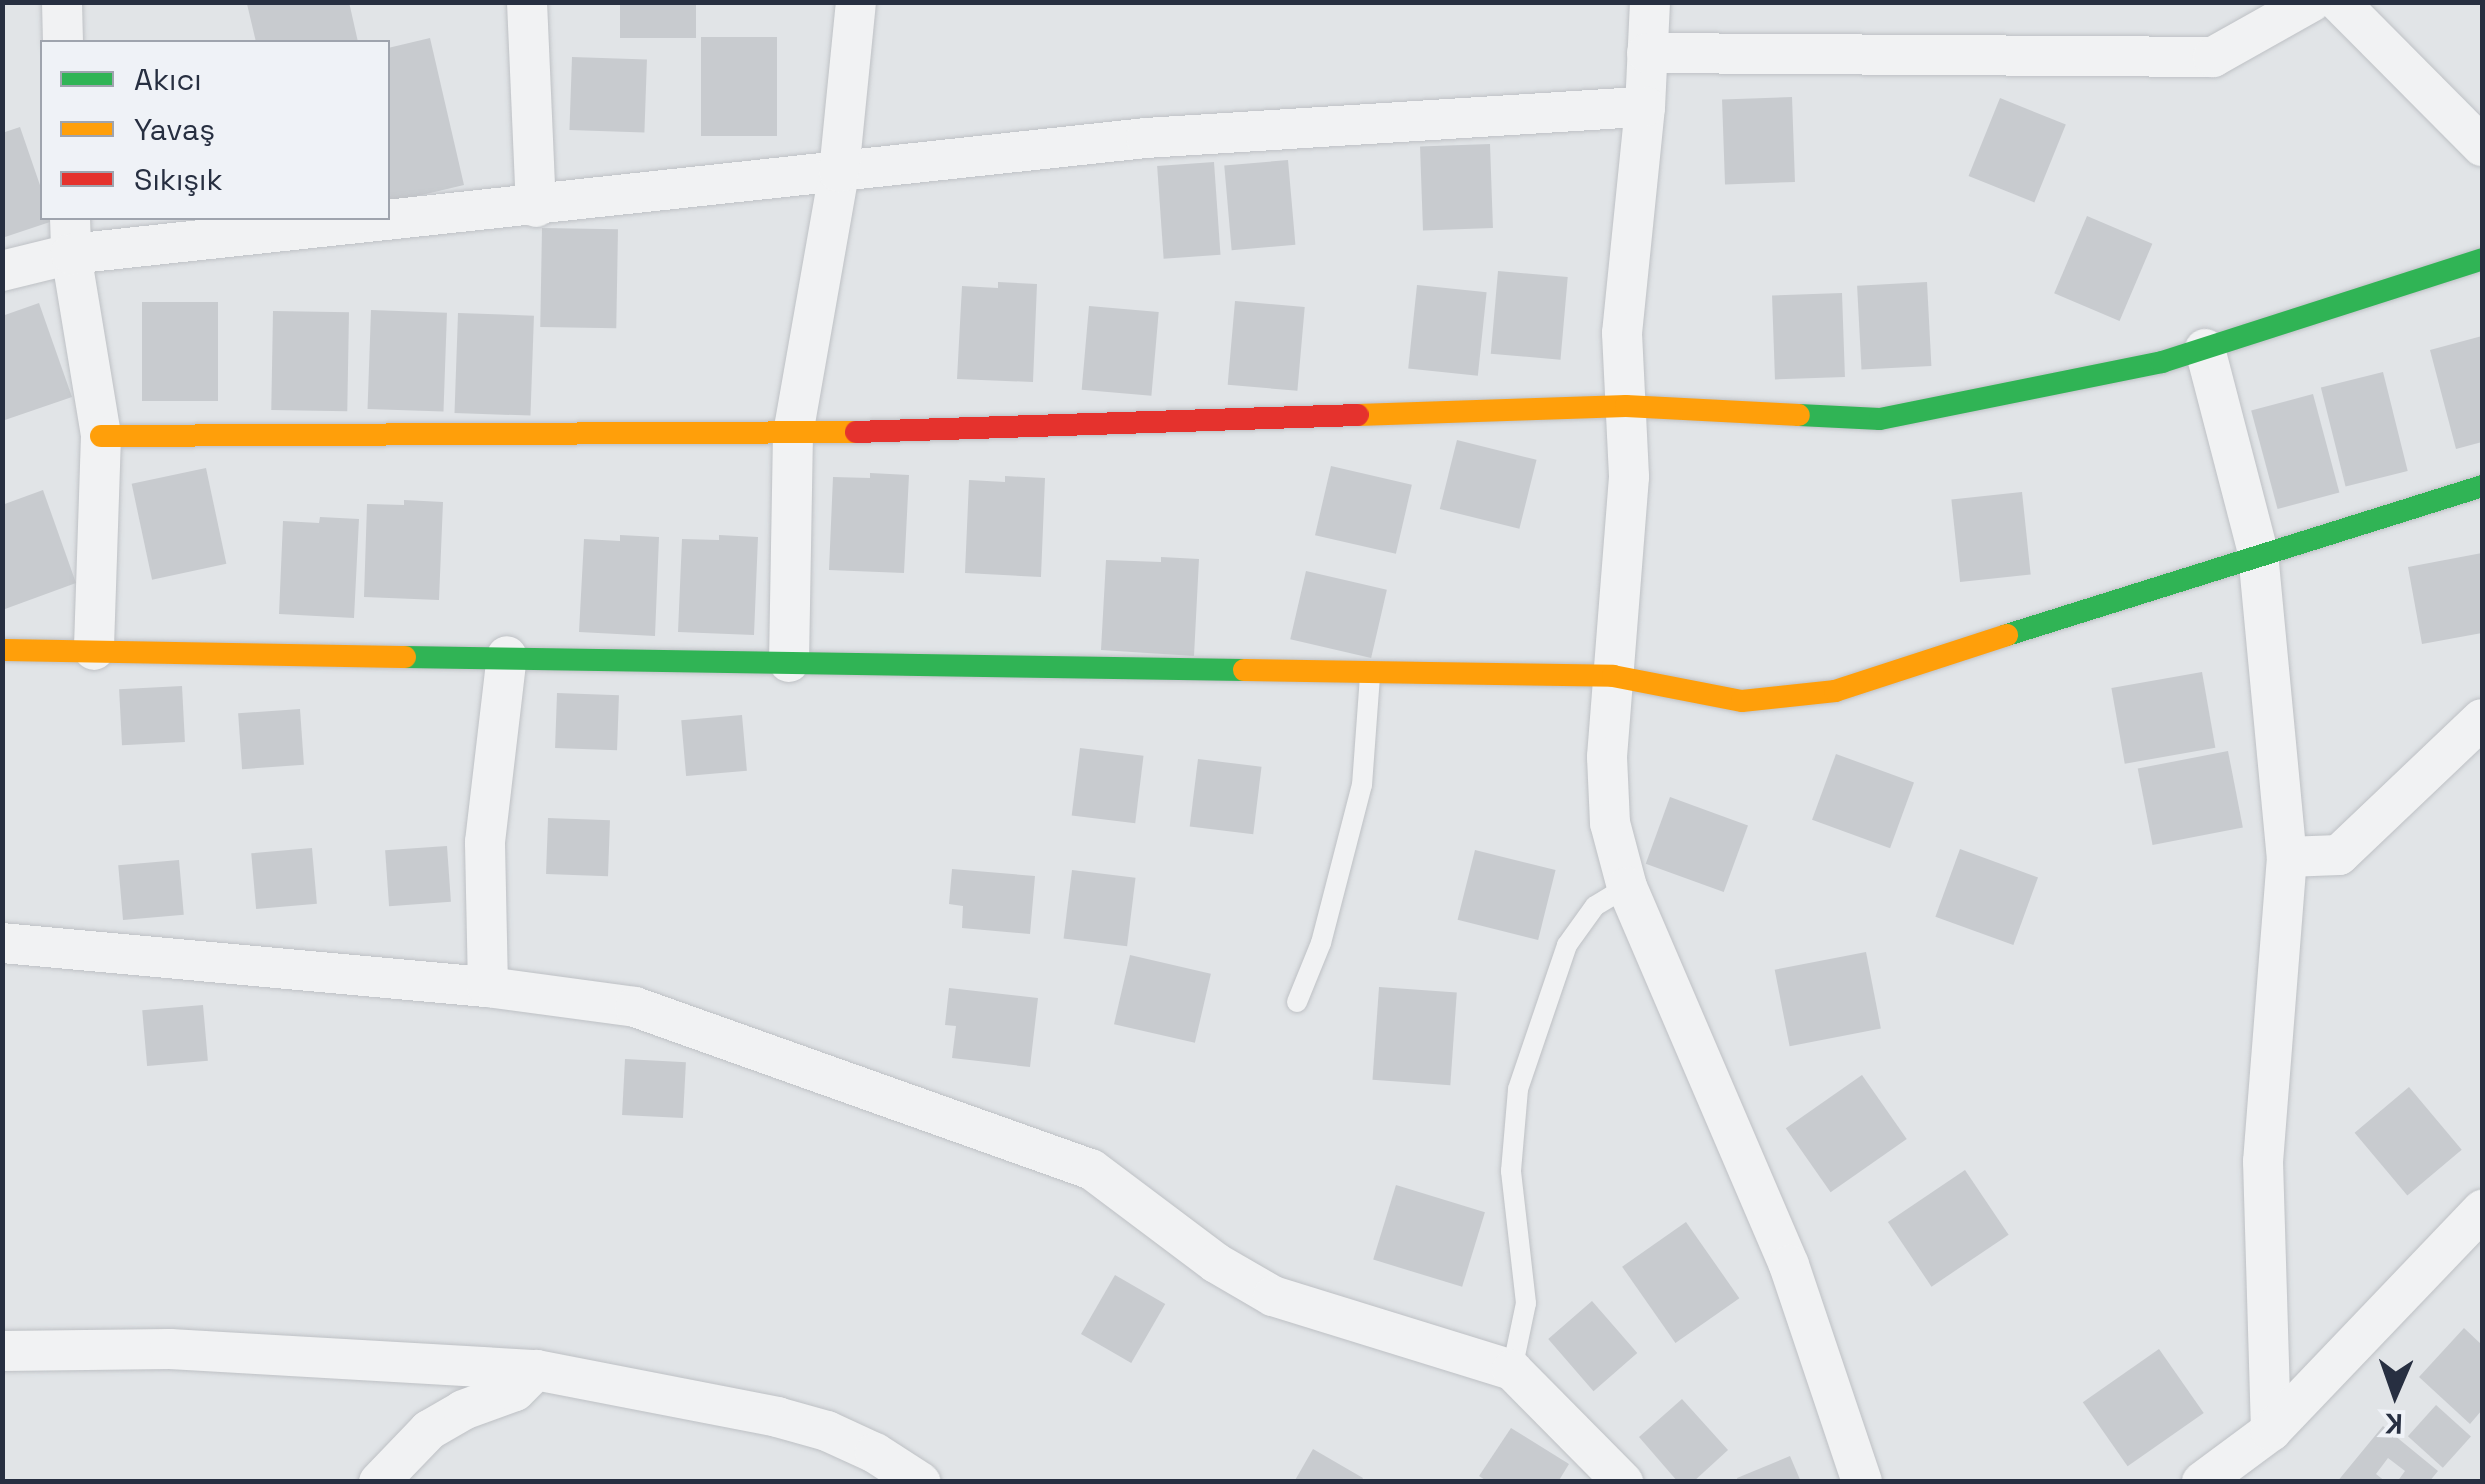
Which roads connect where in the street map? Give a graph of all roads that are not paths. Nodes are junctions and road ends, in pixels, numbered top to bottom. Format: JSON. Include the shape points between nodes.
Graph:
{"nodes":[{"id":1,"x":62,"y":2,"type":"edge"},
{"id":2,"x":527,"y":2,"type":"edge"},
{"id":3,"x":856,"y":2,"type":"edge"},
{"id":4,"x":1650,"y":2,"type":"edge"},
{"id":5,"x":2311,"y":2,"type":"edge"},
{"id":6,"x":2339,"y":2,"type":"edge"},
{"id":7,"x":63,"y":40,"type":"edge"},
{"id":8,"x":1647,"y":53,"type":"junction"},
{"id":9,"x":1645,"y":107,"type":"junction"},
{"id":10,"x":2482,"y":146,"type":"edge"},
{"id":11,"x":839,"y":172,"type":"junction"},
{"id":12,"x":536,"y":207,"type":"junction"},
{"id":13,"x":390,"y":216,"type":"edge"},
{"id":14,"x":328,"y":220,"type":"edge"},
{"id":15,"x":71,"y":236,"type":"edge"},
{"id":16,"x":2482,"y":258,"type":"edge"},
{"id":17,"x":2,"y":272,"type":"edge"},
{"id":18,"x":2205,"y":348,"type":"junction"},
{"id":19,"x":1626,"y":406,"type":"junction"},
{"id":20,"x":793,"y":434,"type":"junction"},
{"id":21,"x":101,"y":436,"type":"junction"},
{"id":22,"x":2482,"y":486,"type":"edge"},
{"id":23,"x":2258,"y":553,"type":"junction"},
{"id":24,"x":2,"y":650,"type":"edge"},
{"id":25,"x":94,"y":650,"type":"junction"},
{"id":26,"x":507,"y":656,"type":"junction"},
{"id":27,"x":790,"y":662,"type":"junction"},
{"id":28,"x":1370,"y":673,"type":"junction"},
{"id":29,"x":1614,"y":676,"type":"junction"},
{"id":30,"x":2482,"y":719,"type":"edge"},
{"id":31,"x":2287,"y":858,"type":"junction"},
{"id":32,"x":1627,"y":887,"type":"junction"},
{"id":33,"x":2,"y":943,"type":"edge"},
{"id":34,"x":488,"y":987,"type":"junction"},
{"id":35,"x":1297,"y":1002,"type":"dead end"},
{"id":36,"x":2482,"y":1210,"type":"edge"},
{"id":37,"x":2,"y":1352,"type":"edge"},
{"id":38,"x":536,"y":1370,"type":"junction"},
{"id":39,"x":1512,"y":1370,"type":"junction"},
{"id":40,"x":2271,"y":1431,"type":"junction"},
{"id":41,"x":378,"y":1482,"type":"edge"},
{"id":42,"x":920,"y":1482,"type":"edge"},
{"id":43,"x":1623,"y":1482,"type":"edge"},
{"id":44,"x":1862,"y":1482,"type":"edge"},
{"id":45,"x":2202,"y":1482,"type":"edge"}],
"edges":[{"from":1,"to":7,"type":"street"},
{"from":2,"to":12,"type":"street"},
{"from":3,"to":11,"type":"street"},
{"from":4,"to":8,"type":"street"},
{"from":5,"to":8,"type":"street","via":[[2213,57]]},
{"from":6,"to":10,"type":"street"},
{"from":8,"to":9,"type":"street"},
{"from":9,"to":11,"type":"street","via":[[1146,138]]},
{"from":9,"to":19,"type":"street","via":[[1622,333]]},
{"from":11,"to":12,"type":"street"},
{"from":11,"to":20,"type":"street"},
{"from":12,"to":13,"type":"street"},
{"from":14,"to":15,"type":"street"},
{"from":15,"to":17,"type":"street"},
{"from":15,"to":21,"type":"street"},
{"from":16,"to":18,"type":"street"},
{"from":18,"to":19,"type":"street","via":[[1880,419]]},
{"from":18,"to":23,"type":"street"},
{"from":19,"to":20,"type":"street"},
{"from":19,"to":29,"type":"street","via":[[1629,477]]},
{"from":20,"to":21,"type":"street"},
{"from":20,"to":27,"type":"street"},
{"from":21,"to":25,"type":"street"},
{"from":22,"to":23,"type":"street"},
{"from":23,"to":29,"type":"street","via":[[1835,692],[1742,702]]},
{"from":23,"to":31,"type":"street"},
{"from":24,"to":25,"type":"street"},
{"from":25,"to":26,"type":"street"},
{"from":26,"to":27,"type":"street"},
{"from":26,"to":34,"type":"street","via":[[486,842]]},
{"from":27,"to":28,"type":"street"},
{"from":28,"to":29,"type":"street"},
{"from":28,"to":35,"type":"lane","via":[[1362,785],[1321,943]]},
{"from":29,"to":32,"type":"street","via":[[1607,789]]},
{"from":30,"to":31,"type":"street","via":[[2339,854]]},
{"from":31,"to":40,"type":"street","via":[[2263,1161]]},
{"from":32,"to":39,"type":"lane","via":[[1595,906],[1568,945],[1518,1089],[1511,1171],[1526,1303]]},
{"from":32,"to":44,"type":"street","via":[[1789,1265]]},
{"from":33,"to":34,"type":"street"},
{"from":34,"to":39,"type":"street","via":[[635,1007],[1091,1169],[1216,1263],[1274,1296]]},
{"from":36,"to":40,"type":"street"},
{"from":37,"to":38,"type":"street","via":[[170,1349]]},
{"from":38,"to":41,"type":"street","via":[[514,1392],[429,1430]]},
{"from":38,"to":42,"type":"street","via":[[810,1426],[875,1452]]},
{"from":39,"to":43,"type":"street"},
{"from":40,"to":45,"type":"street"}]}
